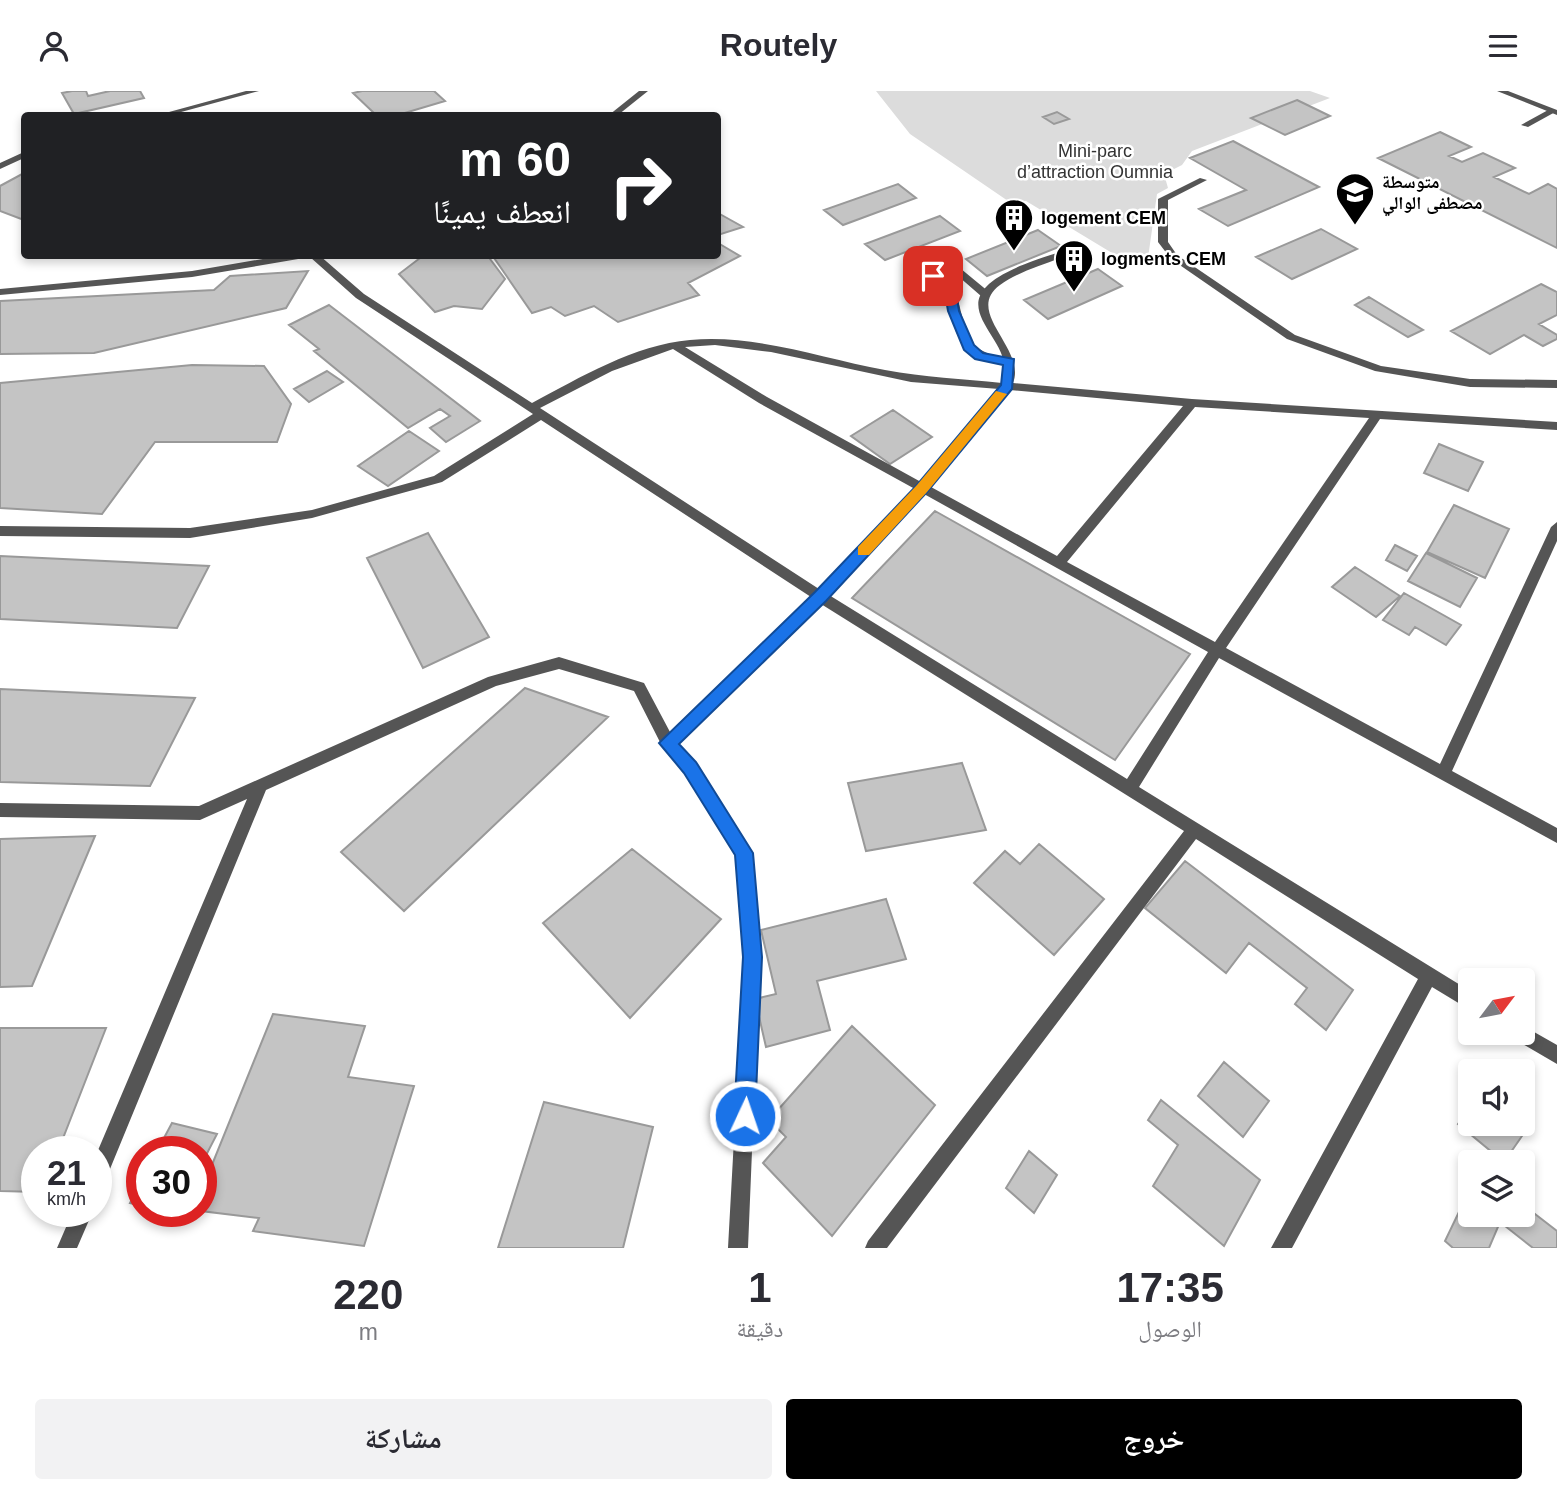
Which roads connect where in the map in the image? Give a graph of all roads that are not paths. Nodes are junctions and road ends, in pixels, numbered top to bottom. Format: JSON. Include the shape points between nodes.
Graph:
{"nodes":[{"id":1,"x":255,"y":91,"type":"edge"},
{"id":2,"x":643,"y":91,"type":"edge"},
{"id":3,"x":1501,"y":91,"type":"edge"},
{"id":4,"x":174,"y":112,"type":"edge"},
{"id":5,"x":617,"y":112,"type":"edge"},
{"id":6,"x":1555,"y":112,"type":"edge"},
{"id":7,"x":1525,"y":125,"type":"dead end"},
{"id":8,"x":21,"y":156,"type":"edge"},
{"id":9,"x":0,"y":166,"type":"edge"},
{"id":10,"x":1203,"y":180,"type":"dead end"},
{"id":11,"x":1057,"y":256,"type":"dead end"},
{"id":12,"x":283,"y":259,"type":"edge"},
{"id":13,"x":318,"y":259,"type":"edge"},
{"id":14,"x":946,"y":261,"type":"dead end"},
{"id":15,"x":919,"y":264,"type":"dead end"},
{"id":16,"x":0,"y":292,"type":"edge"},
{"id":17,"x":985,"y":294,"type":"junction"},
{"id":18,"x":676,"y":346,"type":"junction"},
{"id":19,"x":1009,"y":362,"type":"junction"},
{"id":20,"x":1557,"y":384,"type":"edge"},
{"id":21,"x":1007,"y":386,"type":"junction"},
{"id":22,"x":1192,"y":403,"type":"junction"},
{"id":23,"x":535,"y":411,"type":"junction"},
{"id":24,"x":1378,"y":413,"type":"junction"},
{"id":25,"x":1557,"y":426,"type":"edge"},
{"id":26,"x":922,"y":488,"type":"junction"},
{"id":27,"x":1557,"y":527,"type":"edge"},
{"id":28,"x":0,"y":531,"type":"edge"},
{"id":29,"x":1059,"y":563,"type":"junction"},
{"id":30,"x":820,"y":597,"type":"junction"},
{"id":31,"x":1218,"y":648,"type":"junction"},
{"id":32,"x":668,"y":743,"type":"junction"},
{"id":33,"x":1444,"y":773,"type":"junction"},
{"id":34,"x":260,"y":787,"type":"junction"},
{"id":35,"x":1129,"y":789,"type":"junction"},
{"id":36,"x":0,"y":810,"type":"edge"},
{"id":37,"x":1194,"y":830,"type":"junction"},
{"id":38,"x":1557,"y":836,"type":"edge"},
{"id":39,"x":1429,"y":976,"type":"junction"},
{"id":40,"x":1458,"y":994,"type":"edge"},
{"id":41,"x":1535,"y":1042,"type":"edge"},
{"id":42,"x":1557,"y":1055,"type":"edge"},
{"id":43,"x":112,"y":1140,"type":"edge"},
{"id":44,"x":76,"y":1227,"type":"edge"},
{"id":45,"x":67,"y":1248,"type":"edge"},
{"id":46,"x":738,"y":1248,"type":"edge"},
{"id":47,"x":875,"y":1248,"type":"edge"},
{"id":48,"x":1281,"y":1248,"type":"edge"}],
"edges":[{"from":1,"to":4,"type":"street"},
{"from":2,"to":5,"type":"street"},
{"from":3,"to":6,"type":"street"},
{"from":6,"to":7,"type":"street"},
{"from":8,"to":9,"type":"street"},
{"from":10,"to":20,"type":"street","via":[[1163,199],[1163,242],[1174,257],[1292,337],[1379,369],[1470,383]]},
{"from":11,"to":17,"type":"street","via":[[998,282]]},
{"from":12,"to":16,"type":"street","via":[[192,275]]},
{"from":13,"to":23,"type":"street","via":[[360,296]]},
{"from":14,"to":17,"type":"street"},
{"from":15,"to":19,"type":"street","via":[[951,292],[953,311],[968,347],[979,357]]},
{"from":17,"to":19,"type":"street","via":[[982,312]]},
{"from":18,"to":21,"type":"street","via":[[700,343],[761,348],[866,372]]},
{"from":18,"to":23,"type":"street","via":[[599,373]]},
{"from":18,"to":26,"type":"street"},
{"from":19,"to":21,"type":"street"},
{"from":21,"to":22,"type":"street"},
{"from":21,"to":26,"type":"street"},
{"from":22,"to":24,"type":"street"},
{"from":22,"to":29,"type":"street"},
{"from":23,"to":28,"type":"street","via":[[438,479],[312,514],[190,533]]},
{"from":23,"to":30,"type":"street"},
{"from":24,"to":25,"type":"street"},
{"from":24,"to":31,"type":"street"},
{"from":26,"to":29,"type":"street"},
{"from":26,"to":30,"type":"street"},
{"from":27,"to":33,"type":"street"},
{"from":29,"to":31,"type":"street"},
{"from":30,"to":32,"type":"street"},
{"from":30,"to":35,"type":"street"},
{"from":31,"to":33,"type":"street"},
{"from":31,"to":35,"type":"street"},
{"from":32,"to":34,"type":"street","via":[[639,687],[559,663],[493,681]]},
{"from":32,"to":46,"type":"street","via":[[690,768],[744,853],[752,957]]},
{"from":33,"to":38,"type":"street"},
{"from":34,"to":36,"type":"street","via":[[200,813]]},
{"from":34,"to":43,"type":"street"},
{"from":35,"to":37,"type":"street"},
{"from":37,"to":39,"type":"street"},
{"from":37,"to":47,"type":"street"},
{"from":39,"to":40,"type":"street"},
{"from":39,"to":48,"type":"street"},
{"from":41,"to":42,"type":"street"},
{"from":44,"to":45,"type":"street"}]}
